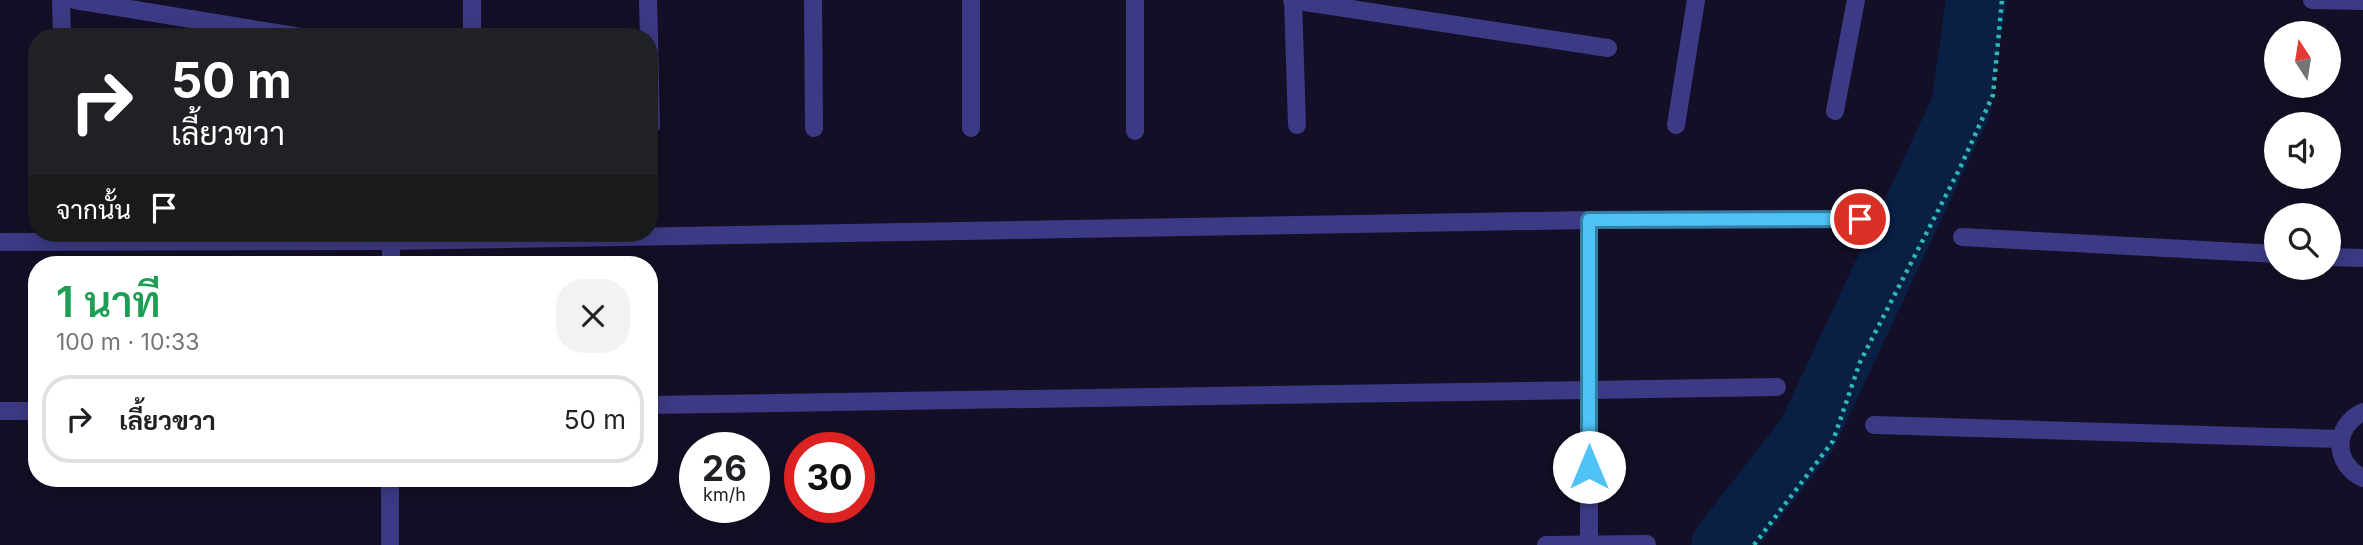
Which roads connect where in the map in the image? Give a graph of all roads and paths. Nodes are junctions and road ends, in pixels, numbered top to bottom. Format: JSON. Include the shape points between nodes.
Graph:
{"nodes":[{"id":1,"x":61,"y":0,"type":"edge"},
{"id":2,"x":75,"y":0,"type":"edge"},
{"id":3,"x":472,"y":0,"type":"edge"},
{"id":4,"x":649,"y":0,"type":"edge"},
{"id":5,"x":813,"y":0,"type":"edge"},
{"id":6,"x":971,"y":0,"type":"edge"},
{"id":7,"x":1135,"y":0,"type":"edge"},
{"id":8,"x":1292,"y":0,"type":"edge"},
{"id":9,"x":1696,"y":0,"type":"edge"},
{"id":10,"x":1856,"y":0,"type":"edge"},
{"id":11,"x":2002,"y":0,"type":"edge"},
{"id":12,"x":2312,"y":0,"type":"edge"},
{"id":13,"x":2363,"y":1,"type":"edge"},
{"id":14,"x":62,"y":28,"type":"edge"},
{"id":15,"x":246,"y":28,"type":"edge"},
{"id":16,"x":472,"y":28,"type":"edge"},
{"id":17,"x":649,"y":28,"type":"edge"},
{"id":18,"x":1608,"y":48,"type":"dead end"},
{"id":19,"x":1835,"y":111,"type":"dead end"},
{"id":20,"x":1297,"y":125,"type":"dead end"},
{"id":21,"x":1676,"y":125,"type":"dead end"},
{"id":22,"x":814,"y":128,"type":"dead end"},
{"id":23,"x":971,"y":128,"type":"dead end"},
{"id":24,"x":1135,"y":131,"type":"dead end"},
{"id":25,"x":1860,"y":219,"type":"dead end"},
{"id":26,"x":1589,"y":220,"type":"junction"},
{"id":27,"x":658,"y":236,"type":"edge"},
{"id":28,"x":1962,"y":237,"type":"dead end"},
{"id":29,"x":0,"y":242,"type":"edge"},
{"id":30,"x":28,"y":242,"type":"edge"},
{"id":31,"x":2264,"y":253,"type":"edge"},
{"id":32,"x":2341,"y":257,"type":"edge"},
{"id":33,"x":2363,"y":258,"type":"edge"},
{"id":34,"x":1777,"y":387,"type":"dead end"},
{"id":35,"x":1589,"y":390,"type":"junction"},
{"id":36,"x":658,"y":404,"type":"edge"},
{"id":37,"x":0,"y":411,"type":"edge"},
{"id":38,"x":28,"y":411,"type":"edge"},
{"id":39,"x":2363,"y":412,"type":"edge"},
{"id":40,"x":1874,"y":425,"type":"dead end"},
{"id":41,"x":2340,"y":439,"type":"junction"},
{"id":42,"x":2363,"y":478,"type":"edge"},
{"id":43,"x":390,"y":487,"type":"edge"},
{"id":44,"x":1647,"y":544,"type":"edge"},
{"id":45,"x":390,"y":545,"type":"edge"},
{"id":46,"x":1546,"y":545,"type":"edge"},
{"id":47,"x":1589,"y":545,"type":"edge"},
{"id":48,"x":1754,"y":545,"type":"edge"}],
"edges":[{"from":1,"to":14,"type":"street"},
{"from":2,"to":15,"type":"street"},
{"from":3,"to":16,"type":"street"},
{"from":4,"to":17,"type":"street"},
{"from":5,"to":22,"type":"street"},
{"from":6,"to":23,"type":"street"},
{"from":7,"to":24,"type":"street"},
{"from":8,"to":18,"type":"street"},
{"from":8,"to":20,"type":"street"},
{"from":9,"to":21,"type":"street"},
{"from":10,"to":19,"type":"street"},
{"from":11,"to":48,"type":"path","via":[[1993,95],[1960,169],[1860,362],[1833,440]]},
{"from":12,"to":13,"type":"street"},
{"from":25,"to":26,"type":"street"},
{"from":26,"to":27,"type":"street"},
{"from":26,"to":35,"type":"street"},
{"from":28,"to":31,"type":"street"},
{"from":29,"to":30,"type":"street"},
{"from":32,"to":33,"type":"street"},
{"from":34,"to":35,"type":"street"},
{"from":35,"to":36,"type":"street"},
{"from":35,"to":47,"type":"street"},
{"from":37,"to":38,"type":"street"},
{"from":39,"to":41,"type":"street","via":[[2350,420]]},
{"from":40,"to":41,"type":"street"},
{"from":41,"to":42,"type":"street","via":[[2343,461]]},
{"from":43,"to":45,"type":"street"},
{"from":44,"to":47,"type":"street"},
{"from":46,"to":47,"type":"street"}]}
